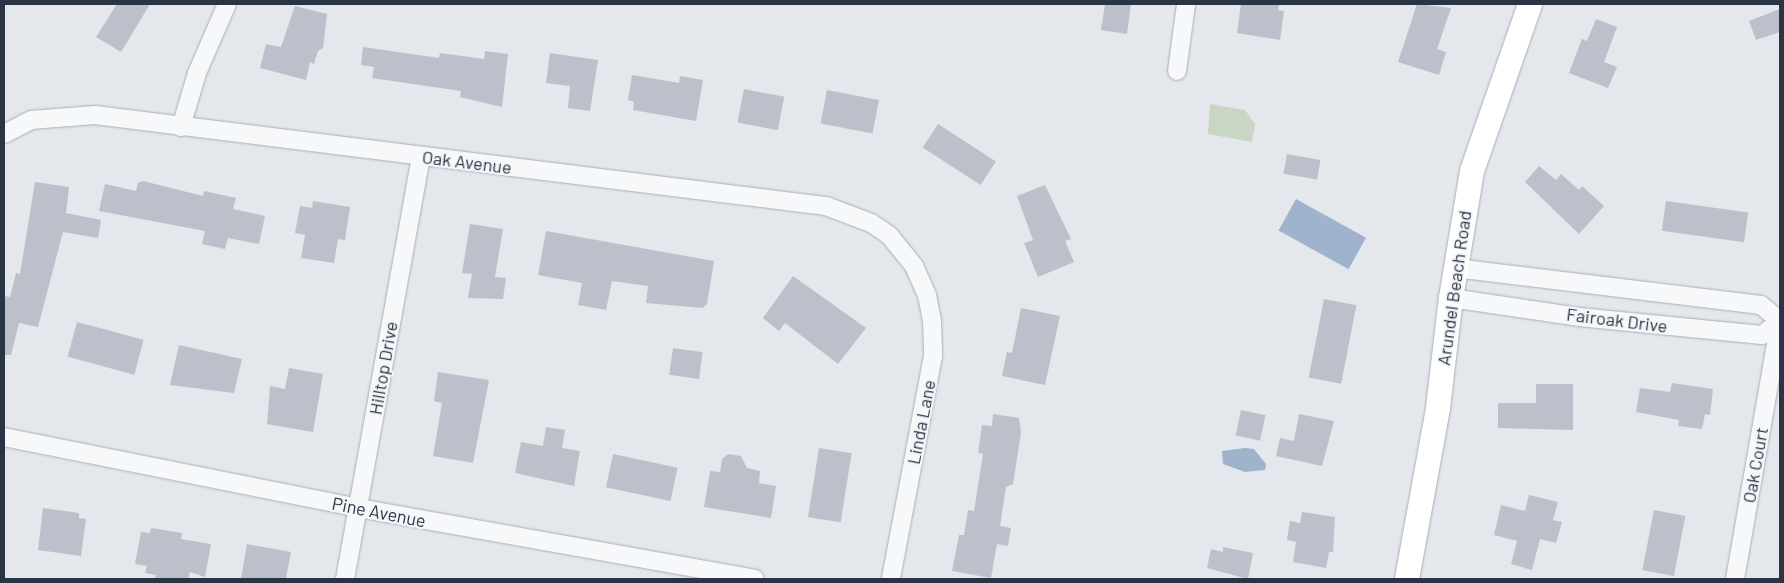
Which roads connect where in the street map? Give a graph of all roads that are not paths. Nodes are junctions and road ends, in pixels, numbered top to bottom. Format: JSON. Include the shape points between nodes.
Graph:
{"nodes":[{"id":1,"x":227,"y":4,"type":"edge"},
{"id":2,"x":1186,"y":4,"type":"edge"},
{"id":3,"x":1530,"y":4,"type":"edge"},
{"id":4,"x":1177,"y":71,"type":"dead end"},
{"id":5,"x":181,"y":127,"type":"junction"},
{"id":6,"x":4,"y":134,"type":"edge"},
{"id":7,"x":421,"y":156,"type":"junction"},
{"id":8,"x":914,"y":266,"type":"joint"},
{"id":9,"x":1455,"y":268,"type":"junction"},
{"id":10,"x":1450,"y":298,"type":"junction"},
{"id":11,"x":1780,"y":321,"type":"edge"},
{"id":12,"x":4,"y":437,"type":"edge"},
{"id":13,"x":358,"y":508,"type":"junction"},
{"id":14,"x":345,"y":579,"type":"edge"},
{"id":15,"x":755,"y":579,"type":"edge"},
{"id":16,"x":891,"y":579,"type":"edge"},
{"id":17,"x":1406,"y":579,"type":"edge"},
{"id":18,"x":1735,"y":579,"type":"edge"}],
"edges":[{"from":1,"to":5,"type":"street","via":[[200,65]]},
{"from":2,"to":4,"type":"street"},
{"from":3,"to":9,"type":"street","name":"Arundel Beach Road","via":[[1472,171]]},
{"from":5,"to":6,"type":"street","name":"Oak Avenue","via":[[95,115],[60,115],[31,120]]},
{"from":5,"to":7,"type":"street","name":"Oak Avenue"},
{"from":7,"to":8,"type":"street","name":"Oak Avenue","via":[[826,206],[883,231]]},
{"from":7,"to":13,"type":"street","name":"Hilltop Drive"},
{"from":8,"to":16,"type":"street","name":"Linda Lane","via":[[927,295],[933,356]]},
{"from":9,"to":10,"type":"street","name":"Arundel Beach Road"},
{"from":9,"to":11,"type":"street","name":"Fairoak Drive","via":[[1761,305]]},
{"from":10,"to":11,"type":"street","name":"Fairoak Drive","via":[[1580,317],[1762,335]]},
{"from":10,"to":17,"type":"street","name":"Arundel Beach Road","via":[[1438,408]]},
{"from":11,"to":18,"type":"street","name":"Oak Court"},
{"from":12,"to":13,"type":"street","name":"Pine Avenue"},
{"from":13,"to":14,"type":"street","name":"Hilltop Drive"},
{"from":13,"to":15,"type":"street","name":"Pine Avenue"}]}
